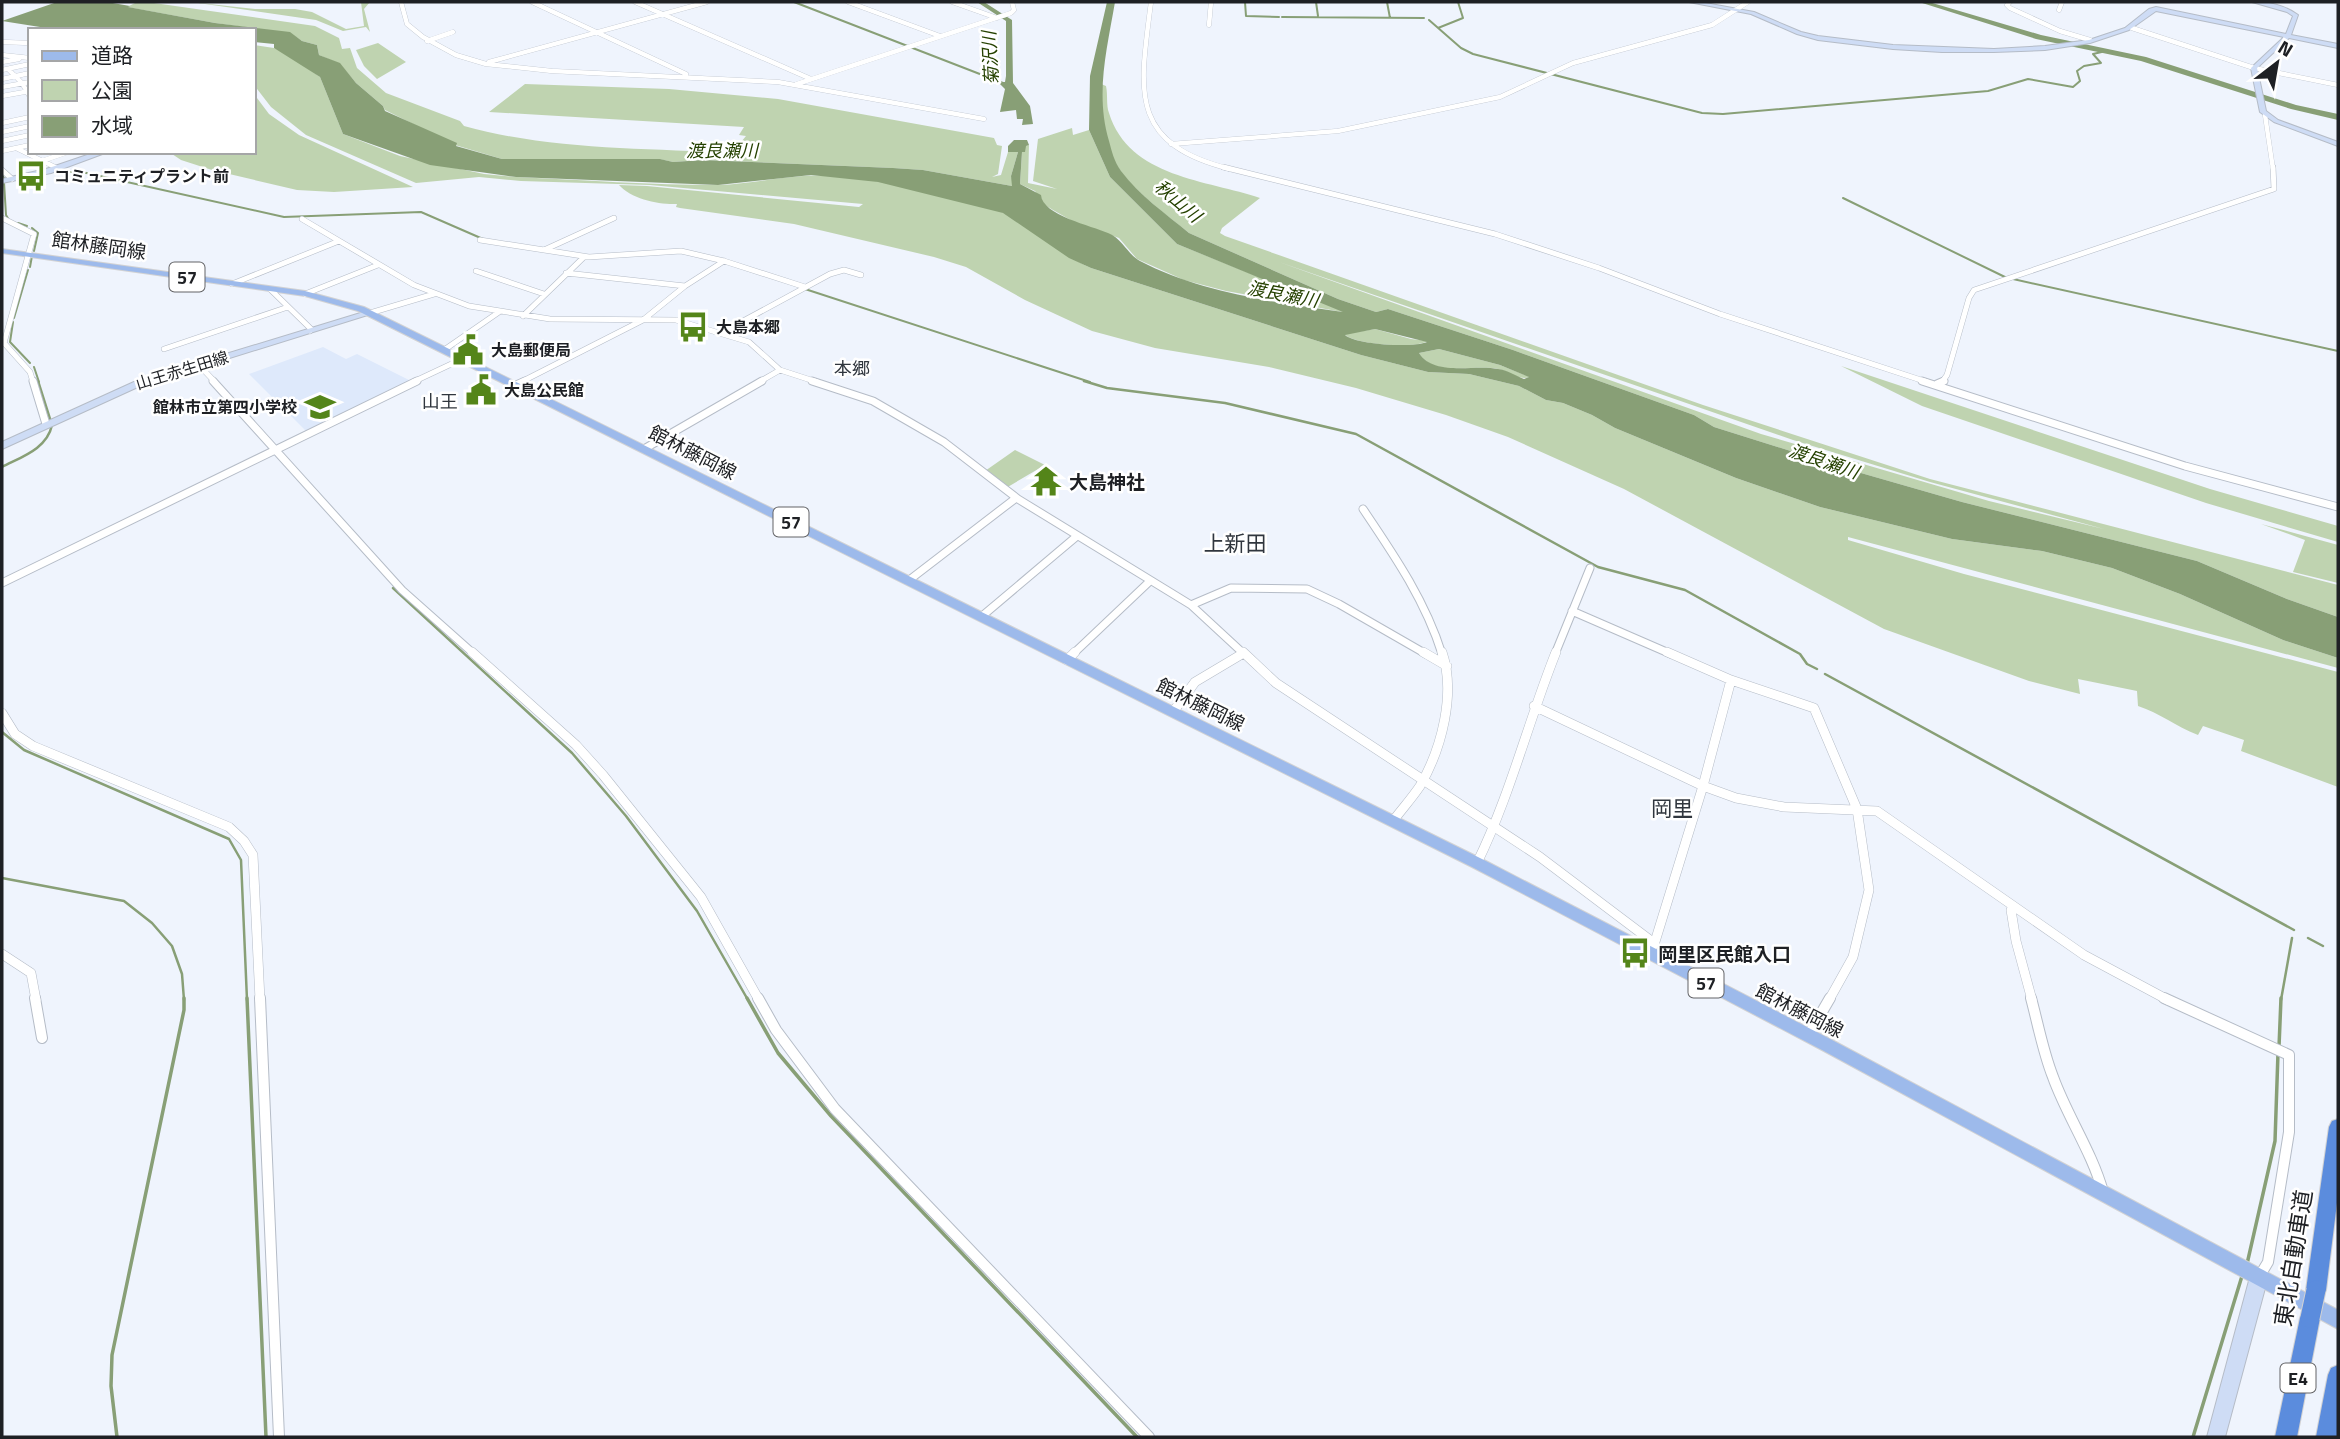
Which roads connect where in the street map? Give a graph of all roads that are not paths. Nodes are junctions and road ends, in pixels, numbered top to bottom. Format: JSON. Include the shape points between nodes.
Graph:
{"nodes":[{"id":1,"x":401,"y":2,"type":"edge"},
{"id":2,"x":533,"y":2,"type":"edge"},
{"id":3,"x":635,"y":2,"type":"edge"},
{"id":4,"x":707,"y":2,"type":"edge"},
{"id":5,"x":848,"y":2,"type":"edge"},
{"id":6,"x":952,"y":2,"type":"edge"},
{"id":7,"x":1012,"y":2,"type":"edge"},
{"id":8,"x":1151,"y":2,"type":"edge"},
{"id":9,"x":1211,"y":2,"type":"edge"},
{"id":10,"x":1692,"y":2,"type":"edge"},
{"id":11,"x":1748,"y":2,"type":"edge"},
{"id":12,"x":2010,"y":2,"type":"edge"},
{"id":13,"x":2063,"y":2,"type":"edge"},
{"id":14,"x":2255,"y":2,"type":"edge"},
{"id":15,"x":2274,"y":4,"type":"edge"},
{"id":16,"x":1737,"y":10,"type":"junction"},
{"id":17,"x":2059,"y":10,"type":"dead end"},
{"id":18,"x":663,"y":14,"type":"junction"},
{"id":19,"x":998,"y":17,"type":"junction"},
{"id":20,"x":1209,"y":25,"type":"dead end"},
{"id":21,"x":2132,"y":28,"type":"junction"},
{"id":22,"x":453,"y":32,"type":"dead end"},
{"id":23,"x":597,"y":32,"type":"junction"},
{"id":24,"x":940,"y":36,"type":"junction"},
{"id":25,"x":2287,"y":37,"type":"junction"},
{"id":26,"x":2090,"y":40,"type":"junction"},
{"id":27,"x":427,"y":41,"type":"junction"},
{"id":28,"x":2,"y":42,"type":"edge"},
{"id":29,"x":28,"y":43,"type":"edge"},
{"id":30,"x":2338,"y":46,"type":"edge"},
{"id":31,"x":2,"y":55,"type":"edge"},
{"id":32,"x":28,"y":58,"type":"edge"},
{"id":33,"x":2,"y":62,"type":"edge"},
{"id":34,"x":28,"y":64,"type":"edge"},
{"id":35,"x":486,"y":64,"type":"junction"},
{"id":36,"x":2254,"y":68,"type":"junction"},
{"id":37,"x":5,"y":70,"type":"edge"},
{"id":38,"x":28,"y":73,"type":"edge"},
{"id":39,"x":15,"y":76,"type":"junction"},
{"id":40,"x":688,"y":76,"type":"junction"},
{"id":41,"x":2,"y":79,"type":"edge"},
{"id":42,"x":811,"y":79,"type":"junction"},
{"id":43,"x":28,"y":82,"type":"edge"},
{"id":44,"x":22,"y":83,"type":"junction"},
{"id":45,"x":795,"y":85,"type":"junction"},
{"id":46,"x":2338,"y":85,"type":"edge"},
{"id":47,"x":2,"y":87,"type":"edge"},
{"id":48,"x":28,"y":92,"type":"edge"},
{"id":49,"x":28,"y":93,"type":"edge"},
{"id":50,"x":2,"y":96,"type":"edge"},
{"id":51,"x":2,"y":111,"type":"edge"},
{"id":52,"x":2265,"y":115,"type":"junction"},
{"id":53,"x":28,"y":117,"type":"edge"},
{"id":54,"x":984,"y":119,"type":"dead end"},
{"id":55,"x":4,"y":122,"type":"edge"},
{"id":56,"x":28,"y":126,"type":"edge"},
{"id":57,"x":2,"y":132,"type":"edge"},
{"id":58,"x":28,"y":135,"type":"edge"},
{"id":59,"x":2,"y":141,"type":"edge"},
{"id":60,"x":1171,"y":144,"type":"junction"},
{"id":61,"x":2338,"y":144,"type":"edge"},
{"id":62,"x":28,"y":145,"type":"edge"},
{"id":63,"x":16,"y":148,"type":"junction"},
{"id":64,"x":2,"y":151,"type":"edge"},
{"id":65,"x":62,"y":154,"type":"edge"},
{"id":66,"x":99,"y":154,"type":"edge"},
{"id":67,"x":42,"y":161,"type":"junction"},
{"id":68,"x":57,"y":168,"type":"junction"},
{"id":69,"x":2,"y":170,"type":"edge"},
{"id":70,"x":12,"y":179,"type":"junction"},
{"id":71,"x":2,"y":181,"type":"edge"},
{"id":72,"x":2,"y":218,"type":"edge"},
{"id":73,"x":614,"y":218,"type":"dead end"},
{"id":74,"x":302,"y":219,"type":"dead end"},
{"id":75,"x":480,"y":240,"type":"dead end"},
{"id":76,"x":339,"y":241,"type":"junction"},
{"id":77,"x":2,"y":251,"type":"edge"},
{"id":78,"x":542,"y":251,"type":"junction"},
{"id":79,"x":27,"y":254,"type":"junction"},
{"id":80,"x":584,"y":257,"type":"junction"},
{"id":81,"x":724,"y":261,"type":"junction"},
{"id":82,"x":379,"y":265,"type":"junction"},
{"id":83,"x":476,"y":271,"type":"dead end"},
{"id":84,"x":566,"y":273,"type":"junction"},
{"id":85,"x":861,"y":275,"type":"dead end"},
{"id":86,"x":232,"y":284,"type":"junction"},
{"id":87,"x":685,"y":286,"type":"junction"},
{"id":88,"x":805,"y":287,"type":"junction"},
{"id":89,"x":271,"y":290,"type":"junction"},
{"id":90,"x":434,"y":293,"type":"junction"},
{"id":91,"x":544,"y":294,"type":"junction"},
{"id":92,"x":305,"y":295,"type":"junction"},
{"id":93,"x":288,"y":307,"type":"junction"},
{"id":94,"x":499,"y":312,"type":"junction"},
{"id":95,"x":370,"y":313,"type":"junction"},
{"id":96,"x":523,"y":316,"type":"junction"},
{"id":97,"x":643,"y":320,"type":"junction"},
{"id":98,"x":310,"y":331,"type":"junction"},
{"id":99,"x":721,"y":333,"type":"junction"},
{"id":100,"x":3,"y":334,"type":"edge"},
{"id":101,"x":164,"y":349,"type":"dead end"},
{"id":102,"x":444,"y":350,"type":"junction"},
{"id":103,"x":462,"y":359,"type":"junction"},
{"id":104,"x":199,"y":365,"type":"junction"},
{"id":105,"x":780,"y":370,"type":"junction"},
{"id":106,"x":1937,"y":384,"type":"junction"},
{"id":107,"x":516,"y":385,"type":"junction"},
{"id":108,"x":46,"y":425,"type":"junction"},
{"id":109,"x":2,"y":446,"type":"edge"},
{"id":110,"x":274,"y":448,"type":"junction"},
{"id":111,"x":644,"y":449,"type":"junction"},
{"id":112,"x":1016,"y":498,"type":"junction"},
{"id":113,"x":2338,"y":508,"type":"edge"},
{"id":114,"x":1363,"y":509,"type":"dead end"},
{"id":115,"x":1077,"y":536,"type":"junction"},
{"id":116,"x":1590,"y":568,"type":"dead end"},
{"id":117,"x":908,"y":581,"type":"junction"},
{"id":118,"x":1150,"y":581,"type":"junction"},
{"id":119,"x":2,"y":583,"type":"edge"},
{"id":120,"x":1191,"y":605,"type":"junction"},
{"id":121,"x":1572,"y":611,"type":"junction"},
{"id":122,"x":981,"y":617,"type":"junction"},
{"id":123,"x":1242,"y":654,"type":"junction"},
{"id":124,"x":1066,"y":660,"type":"junction"},
{"id":125,"x":1447,"y":666,"type":"junction"},
{"id":126,"x":1731,"y":680,"type":"junction"},
{"id":127,"x":1534,"y":706,"type":"junction"},
{"id":128,"x":1173,"y":712,"type":"junction"},
{"id":129,"x":2,"y":713,"type":"edge"},
{"id":130,"x":1422,"y":782,"type":"junction"},
{"id":131,"x":1703,"y":786,"type":"junction"},
{"id":132,"x":1857,"y":809,"type":"junction"},
{"id":133,"x":1393,"y":821,"type":"junction"},
{"id":134,"x":1495,"y":827,"type":"junction"},
{"id":135,"x":1477,"y":863,"type":"junction"},
{"id":136,"x":2013,"y":907,"type":"junction"},
{"id":137,"x":1652,"y":949,"type":"junction"},
{"id":138,"x":2,"y":954,"type":"edge"},
{"id":139,"x":1808,"y":1036,"type":"junction"},
{"id":140,"x":42,"y":1038,"type":"dead end"},
{"id":141,"x":2338,"y":1128,"type":"edge"},
{"id":142,"x":2103,"y":1192,"type":"junction"},
{"id":143,"x":2259,"y":1277,"type":"junction"},
{"id":144,"x":2338,"y":1320,"type":"edge"},
{"id":145,"x":2338,"y":1375,"type":"edge"},
{"id":146,"x":279,"y":1437,"type":"edge"},
{"id":147,"x":1149,"y":1437,"type":"edge"},
{"id":148,"x":2216,"y":1437,"type":"edge"},
{"id":149,"x":2286,"y":1437,"type":"edge"},
{"id":150,"x":2327,"y":1437,"type":"edge"}],
"edges":[{"from":1,"to":27,"type":"street","via":[[407,24]]},
{"from":2,"to":23,"type":"street"},
{"from":3,"to":18,"type":"street"},
{"from":4,"to":18,"type":"street"},
{"from":5,"to":24,"type":"street"},
{"from":6,"to":19,"type":"street"},
{"from":7,"to":19,"type":"street","via":[[1014,10]]},
{"from":8,"to":60,"type":"street","via":[[1143,78],[1154,124]]},
{"from":9,"to":20,"type":"street"},
{"from":10,"to":16,"type":"street"},
{"from":11,"to":16,"type":"street"},
{"from":12,"to":26,"type":"street","via":[[2010,8]]},
{"from":13,"to":17,"type":"street"},
{"from":14,"to":15,"type":"street"},
{"from":15,"to":25,"type":"street","via":[[2296,15]]},
{"from":16,"to":26,"type":"street","via":[[1818,38],[1947,51],[2040,49]]},
{"from":16,"to":60,"type":"street","via":[[1712,25],[1573,63],[1500,97],[1338,131]]},
{"from":18,"to":23,"type":"street"},
{"from":18,"to":42,"type":"street"},
{"from":19,"to":24,"type":"street"},
{"from":21,"to":25,"type":"street","via":[[2156,9]]},
{"from":21,"to":26,"type":"street"},
{"from":21,"to":36,"type":"street"},
{"from":22,"to":27,"type":"street"},
{"from":23,"to":35,"type":"street"},
{"from":23,"to":40,"type":"street"},
{"from":24,"to":42,"type":"street"},
{"from":25,"to":30,"type":"street"},
{"from":25,"to":36,"type":"street"},
{"from":27,"to":35,"type":"street"},
{"from":28,"to":29,"type":"street"},
{"from":31,"to":32,"type":"street"},
{"from":32,"to":33,"type":"street"},
{"from":34,"to":37,"type":"street"},
{"from":35,"to":40,"type":"street"},
{"from":36,"to":46,"type":"street"},
{"from":36,"to":52,"type":"street"},
{"from":37,"to":39,"type":"street"},
{"from":38,"to":39,"type":"street"},
{"from":39,"to":41,"type":"street"},
{"from":39,"to":44,"type":"street"},
{"from":40,"to":45,"type":"street"},
{"from":42,"to":45,"type":"street"},
{"from":43,"to":44,"type":"street"},
{"from":44,"to":47,"type":"street"},
{"from":44,"to":48,"type":"street"},
{"from":45,"to":54,"type":"street"},
{"from":49,"to":50,"type":"street"},
{"from":51,"to":55,"type":"street"},
{"from":52,"to":61,"type":"street"},
{"from":52,"to":106,"type":"street","via":[[2277,183],[2274,189],[1974,290],[1947,375]]},
{"from":53,"to":55,"type":"street"},
{"from":56,"to":57,"type":"street"},
{"from":58,"to":59,"type":"street"},
{"from":60,"to":106,"type":"street","via":[[1219,166],[1495,234]]},
{"from":62,"to":63,"type":"street"},
{"from":63,"to":64,"type":"street"},
{"from":63,"to":67,"type":"street"},
{"from":65,"to":67,"type":"street"},
{"from":66,"to":68,"type":"street"},
{"from":67,"to":68,"type":"street"},
{"from":68,"to":70,"type":"street"},
{"from":69,"to":70,"type":"street"},
{"from":70,"to":71,"type":"street"},
{"from":72,"to":79,"type":"street","via":[[32,232]]},
{"from":73,"to":78,"type":"street"},
{"from":74,"to":76,"type":"street"},
{"from":75,"to":78,"type":"street"},
{"from":76,"to":82,"type":"street"},
{"from":76,"to":86,"type":"street"},
{"from":77,"to":79,"type":"main road","name":"館林藤岡線","number":"57"},
{"from":78,"to":80,"type":"street"},
{"from":79,"to":86,"type":"main road","name":"館林藤岡線","number":"57"},
{"from":79,"to":100,"type":"street"},
{"from":80,"to":81,"type":"street","via":[[677,251]]},
{"from":80,"to":84,"type":"street"},
{"from":81,"to":87,"type":"street"},
{"from":81,"to":88,"type":"street"},
{"from":82,"to":90,"type":"street"},
{"from":82,"to":92,"type":"street"},
{"from":83,"to":91,"type":"street"},
{"from":84,"to":87,"type":"street"},
{"from":84,"to":91,"type":"street"},
{"from":85,"to":88,"type":"street","via":[[844,270]]},
{"from":86,"to":89,"type":"main road","name":"館林藤岡線","number":"57"},
{"from":87,"to":97,"type":"street"},
{"from":88,"to":99,"type":"street"},
{"from":89,"to":92,"type":"main road","name":"館林藤岡線","number":"57"},
{"from":89,"to":93,"type":"street"},
{"from":90,"to":94,"type":"street"},
{"from":90,"to":95,"type":"street"},
{"from":91,"to":96,"type":"street"},
{"from":92,"to":95,"type":"main road","name":"館林藤岡線","number":"57"},
{"from":93,"to":98,"type":"street"},
{"from":93,"to":101,"type":"street"},
{"from":94,"to":96,"type":"street"},
{"from":94,"to":102,"type":"street"},
{"from":95,"to":98,"type":"street","name":"山王赤生田線"},
{"from":95,"to":102,"type":"main road","name":"館林藤岡線","number":"57"},
{"from":96,"to":97,"type":"street"},
{"from":97,"to":99,"type":"street","via":[[676,320]]},
{"from":97,"to":107,"type":"street"},
{"from":98,"to":104,"type":"street","name":"山王赤生田線"},
{"from":99,"to":105,"type":"street","via":[[754,345]]},
{"from":100,"to":108,"type":"street","via":[[4,343],[30,372]]},
{"from":102,"to":103,"type":"main road","name":"館林藤岡線","number":"57"},
{"from":103,"to":107,"type":"main road","name":"館林藤岡線","number":"57"},
{"from":103,"to":110,"type":"street"},
{"from":104,"to":108,"type":"street","name":"山王赤生田線","via":[[121,390]]},
{"from":104,"to":110,"type":"street"},
{"from":105,"to":111,"type":"street"},
{"from":105,"to":112,"type":"street","via":[[873,401],[944,442]]},
{"from":106,"to":113,"type":"street","via":[[2185,466]]},
{"from":107,"to":111,"type":"main road","name":"館林藤岡線","number":"57"},
{"from":108,"to":109,"type":"street","name":"山王赤生田線"},
{"from":110,"to":119,"type":"street"},
{"from":110,"to":147,"type":"street","via":[[402,590],[576,745],[603,775],[701,897],[776,1030],[835,1109]]},
{"from":111,"to":117,"type":"main road","name":"館林藤岡線","number":"57"},
{"from":112,"to":115,"type":"street"},
{"from":112,"to":117,"type":"street"},
{"from":114,"to":125,"type":"street","via":[[1423,602]]},
{"from":115,"to":118,"type":"street"},
{"from":115,"to":122,"type":"street"},
{"from":116,"to":121,"type":"street"},
{"from":117,"to":122,"type":"main road","name":"館林藤岡線","number":"57"},
{"from":118,"to":120,"type":"street"},
{"from":118,"to":124,"type":"street"},
{"from":120,"to":123,"type":"street"},
{"from":120,"to":125,"type":"street","via":[[1231,588],[1307,589]]},
{"from":121,"to":126,"type":"street"},
{"from":121,"to":127,"type":"street"},
{"from":122,"to":124,"type":"main road","name":"館林藤岡線","number":"57"},
{"from":123,"to":128,"type":"street","via":[[1195,682]]},
{"from":123,"to":130,"type":"street","via":[[1276,683]]},
{"from":124,"to":128,"type":"main road","name":"館林藤岡線","number":"57"},
{"from":125,"to":130,"type":"street","via":[[1448,699]]},
{"from":126,"to":131,"type":"street"},
{"from":126,"to":132,"type":"street","via":[[1814,708]]},
{"from":127,"to":131,"type":"street"},
{"from":127,"to":134,"type":"street"},
{"from":128,"to":133,"type":"main road","name":"館林藤岡線","number":"57"},
{"from":129,"to":146,"type":"street","via":[[15,734],[33,746],[229,827],[253,855]]},
{"from":130,"to":133,"type":"street"},
{"from":130,"to":134,"type":"street"},
{"from":131,"to":132,"type":"street","via":[[1768,805]]},
{"from":131,"to":137,"type":"street"},
{"from":132,"to":136,"type":"street","via":[[1877,811]]},
{"from":132,"to":139,"type":"street","via":[[1869,890],[1863,921],[1853,957]]},
{"from":133,"to":135,"type":"main road","name":"館林藤岡線","number":"57"},
{"from":134,"to":135,"type":"street"},
{"from":134,"to":137,"type":"street","via":[[1540,857]]},
{"from":135,"to":137,"type":"main road","name":"館林藤岡線","number":"57"},
{"from":136,"to":142,"type":"street","via":[[2016,941],[2053,1074]]},
{"from":136,"to":143,"type":"street","via":[[2122,977],[2289,1055],[2289,1132],[2268,1262]]},
{"from":137,"to":139,"type":"main road","name":"館林藤岡線","number":"57"},
{"from":138,"to":140,"type":"street","via":[[31,973]]},
{"from":139,"to":142,"type":"main road","name":"館林藤岡線","number":"57"},
{"from":141,"to":149,"type":"highway","name":"東北自動車道","number":"E4","bridge":true,"via":[[2316,1290]]},
{"from":142,"to":143,"type":"main road","name":"館林藤岡線","number":"57"},
{"from":143,"to":144,"type":"main road","name":"館林藤岡線","number":"57"},
{"from":143,"to":148,"type":"street"},
{"from":145,"to":150,"type":"highway","number":"E4"}]}
